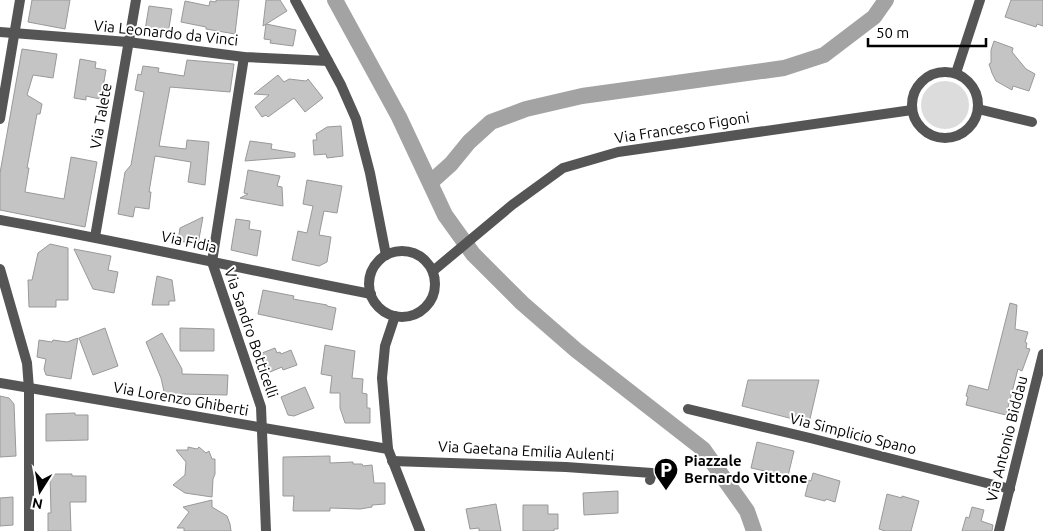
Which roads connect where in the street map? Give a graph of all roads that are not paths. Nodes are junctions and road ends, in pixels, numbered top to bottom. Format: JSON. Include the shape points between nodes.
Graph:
{"nodes":[{"id":1,"x":20,"y":0,"type":"edge"},
{"id":2,"x":136,"y":0,"type":"edge"},
{"id":3,"x":295,"y":0,"type":"edge"},
{"id":4,"x":980,"y":0,"type":"edge"},
{"id":5,"x":0,"y":32,"type":"edge"},
{"id":6,"x":15,"y":34,"type":"junction"},
{"id":7,"x":128,"y":42,"type":"junction"},
{"id":8,"x":244,"y":57,"type":"junction"},
{"id":9,"x":328,"y":61,"type":"junction"},
{"id":10,"x":956,"y":74,"type":"junction"},
{"id":11,"x":978,"y":109,"type":"junction"},
{"id":12,"x":912,"y":110,"type":"junction"},
{"id":13,"x":0,"y":119,"type":"edge"},
{"id":14,"x":1032,"y":122,"type":"dead end"},
{"id":15,"x":0,"y":220,"type":"edge"},
{"id":16,"x":95,"y":237,"type":"junction"},
{"id":17,"x":386,"y":255,"type":"junction"},
{"id":18,"x":212,"y":262,"type":"junction"},
{"id":19,"x":0,"y":269,"type":"edge"},
{"id":20,"x":433,"y":271,"type":"junction"},
{"id":21,"x":371,"y":294,"type":"junction"},
{"id":22,"x":395,"y":316,"type":"junction"},
{"id":23,"x":1043,"y":354,"type":"edge"},
{"id":24,"x":1040,"y":380,"type":"edge"},
{"id":25,"x":0,"y":383,"type":"edge"},
{"id":26,"x":29,"y":389,"type":"junction"},
{"id":27,"x":688,"y":409,"type":"dead end"},
{"id":28,"x":262,"y":428,"type":"junction"},
{"id":29,"x":388,"y":449,"type":"junction"},
{"id":30,"x":392,"y":461,"type":"junction"},
{"id":31,"x":650,"y":480,"type":"dead end"},
{"id":32,"x":1010,"y":489,"type":"junction"},
{"id":33,"x":29,"y":531,"type":"edge"},
{"id":34,"x":266,"y":531,"type":"edge"},
{"id":35,"x":420,"y":531,"type":"edge"},
{"id":36,"x":999,"y":531,"type":"edge"}],
"edges":[{"from":1,"to":6,"type":"street"},
{"from":2,"to":7,"type":"street","name":"Via Talete"},
{"from":3,"to":9,"type":"street"},
{"from":4,"to":10,"type":"street"},
{"from":5,"to":6,"type":"street","name":"Via Leonardo da Vinci"},
{"from":6,"to":7,"type":"street","name":"Via Leonardo da Vinci"},
{"from":6,"to":13,"type":"street"},
{"from":7,"to":8,"type":"street","name":"Via Leonardo da Vinci"},
{"from":7,"to":16,"type":"street","name":"Via Talete"},
{"from":8,"to":9,"type":"street","name":"Via Leonardo da Vinci"},
{"from":8,"to":18,"type":"street","name":"Via Sandro Botticelli"},
{"from":9,"to":17,"type":"street","via":[[342,84],[356,119]]},
{"from":10,"to":11,"type":"street","via":[[973,88]]},
{"from":10,"to":12,"type":"street","via":[[945,72],[924,79],[916,88]]},
{"from":11,"to":12,"type":"street","via":[[969,128],[956,136],[940,138],[922,128]]},
{"from":11,"to":14,"type":"street"},
{"from":12,"to":20,"type":"street","name":"Via Francesco Figoni","via":[[618,152],[563,168],[512,205]]},
{"from":15,"to":16,"type":"street","name":"Via Fidia"},
{"from":16,"to":18,"type":"street","name":"Via Fidia"},
{"from":17,"to":20,"type":"street","via":[[409,251],[419,255]]},
{"from":17,"to":21,"type":"street","via":[[372,272]]},
{"from":18,"to":21,"type":"street","name":"Via Fidia"},
{"from":18,"to":28,"type":"street","name":"Via Sandro Botticelli","via":[[261,407]]},
{"from":19,"to":26,"type":"street","via":[[28,363]]},
{"from":20,"to":22,"type":"street","via":[[435,286],[431,301],[415,314]]},
{"from":21,"to":22,"type":"street","via":[[376,304]]},
{"from":22,"to":29,"type":"street","via":[[385,346],[382,378]]},
{"from":23,"to":24,"type":"street","name":"Via Antonio Biddau"},
{"from":24,"to":32,"type":"street","name":"Via Antonio Biddau"},
{"from":25,"to":26,"type":"street","name":"Via Lorenzo Ghiberti"},
{"from":26,"to":28,"type":"street","name":"Via Lorenzo Ghiberti"},
{"from":26,"to":33,"type":"street"},
{"from":27,"to":32,"type":"street","name":"Via Simplicio Spano"},
{"from":28,"to":29,"type":"street","name":"Via Lorenzo Ghiberti"},
{"from":28,"to":34,"type":"street","name":"Via Sandro Botticelli"},
{"from":29,"to":30,"type":"street"},
{"from":30,"to":31,"type":"street","name":"Via Gaetana Emilia Aulenti","via":[[652,473]]},
{"from":30,"to":35,"type":"street"},
{"from":32,"to":36,"type":"street","name":"Via Antonio Biddau"}]}
